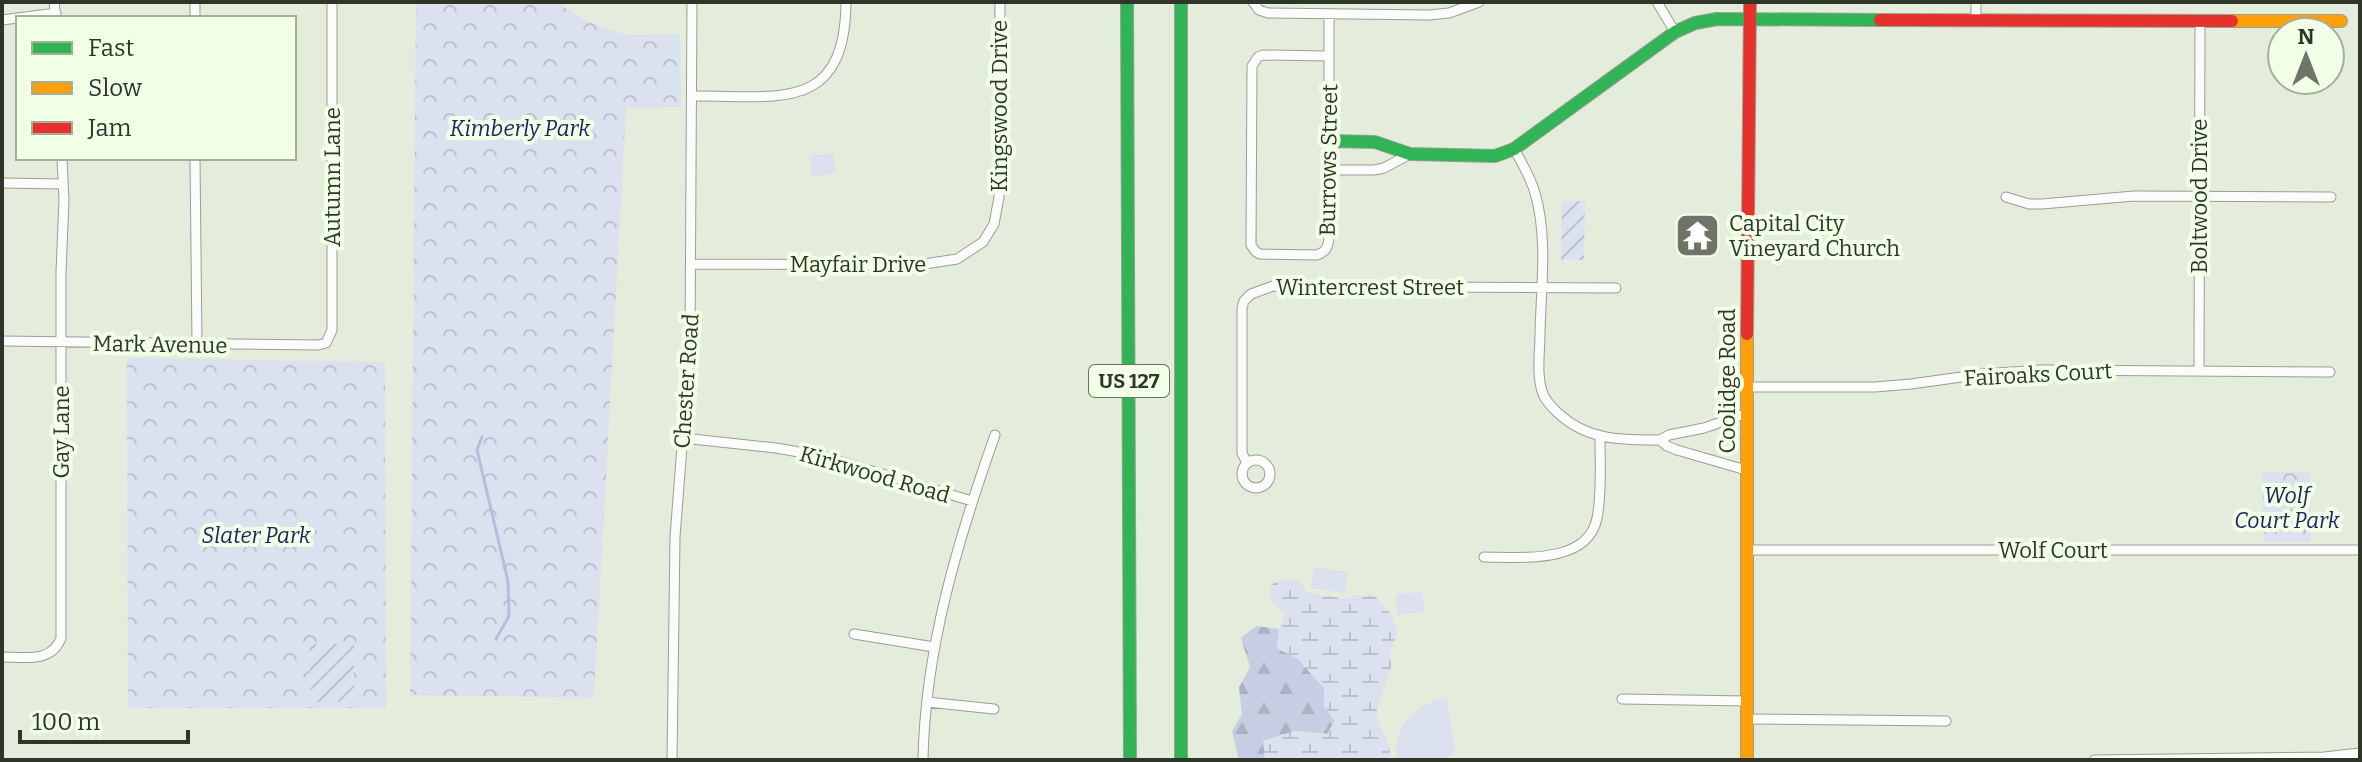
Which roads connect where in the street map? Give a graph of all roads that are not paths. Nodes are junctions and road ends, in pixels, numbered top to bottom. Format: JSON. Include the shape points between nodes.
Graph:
{"nodes":[{"id":1,"x":54,"y":2,"type":"edge"},
{"id":2,"x":332,"y":2,"type":"edge"},
{"id":3,"x":692,"y":2,"type":"edge"},
{"id":4,"x":846,"y":2,"type":"edge"},
{"id":5,"x":1000,"y":2,"type":"edge"},
{"id":6,"x":1127,"y":2,"type":"edge"},
{"id":7,"x":1181,"y":2,"type":"edge"},
{"id":8,"x":1253,"y":2,"type":"edge"},
{"id":9,"x":1479,"y":2,"type":"edge"},
{"id":10,"x":1657,"y":2,"type":"edge"},
{"id":11,"x":1750,"y":2,"type":"edge"},
{"id":12,"x":1976,"y":2,"type":"edge"},
{"id":13,"x":1329,"y":14,"type":"junction"},
{"id":14,"x":56,"y":16,"type":"edge"},
{"id":15,"x":1750,"y":19,"type":"junction"},
{"id":16,"x":1976,"y":20,"type":"junction"},
{"id":17,"x":2200,"y":20,"type":"junction"},
{"id":18,"x":2266,"y":20,"type":"edge"},
{"id":19,"x":1675,"y":32,"type":"junction"},
{"id":20,"x":1329,"y":56,"type":"junction"},
{"id":21,"x":692,"y":96,"type":"junction"},
{"id":22,"x":1329,"y":141,"type":"junction"},
{"id":23,"x":1385,"y":144,"type":"junction"},
{"id":24,"x":1514,"y":149,"type":"junction"},
{"id":25,"x":1410,"y":154,"type":"junction"},
{"id":26,"x":62,"y":160,"type":"edge"},
{"id":27,"x":195,"y":160,"type":"edge"},
{"id":28,"x":1384,"y":168,"type":"junction"},
{"id":29,"x":1329,"y":170,"type":"junction"},
{"id":30,"x":2,"y":183,"type":"edge"},
{"id":31,"x":63,"y":184,"type":"junction"},
{"id":32,"x":2199,"y":196,"type":"junction"},
{"id":33,"x":2006,"y":197,"type":"dead end"},
{"id":34,"x":2331,"y":197,"type":"dead end"},
{"id":35,"x":998,"y":210,"type":"joint"},
{"id":36,"x":692,"y":264,"type":"junction"},
{"id":37,"x":1541,"y":288,"type":"junction"},
{"id":38,"x":1616,"y":288,"type":"dead end"},
{"id":39,"x":2,"y":341,"type":"edge"},
{"id":40,"x":61,"y":342,"type":"junction"},
{"id":41,"x":197,"y":344,"type":"junction"},
{"id":42,"x":318,"y":345,"type":"joint"},
{"id":43,"x":2199,"y":371,"type":"junction"},
{"id":44,"x":2330,"y":372,"type":"dead end"},
{"id":45,"x":1747,"y":387,"type":"junction"},
{"id":46,"x":1747,"y":413,"type":"junction"},
{"id":47,"x":995,"y":435,"type":"dead end"},
{"id":48,"x":683,"y":438,"type":"junction"},
{"id":49,"x":1600,"y":438,"type":"junction"},
{"id":50,"x":1660,"y":440,"type":"junction"},
{"id":51,"x":1247,"y":463,"type":"dead end"},
{"id":52,"x":1746,"y":470,"type":"junction"},
{"id":53,"x":972,"y":501,"type":"junction"},
{"id":54,"x":1747,"y":550,"type":"junction"},
{"id":55,"x":2360,"y":550,"type":"edge"},
{"id":56,"x":1484,"y":557,"type":"dead end"},
{"id":57,"x":854,"y":634,"type":"dead end"},
{"id":58,"x":934,"y":647,"type":"junction"},
{"id":59,"x":2,"y":657,"type":"edge"},
{"id":60,"x":1622,"y":699,"type":"dead end"},
{"id":61,"x":1747,"y":701,"type":"junction"},
{"id":62,"x":927,"y":702,"type":"junction"},
{"id":63,"x":994,"y":709,"type":"dead end"},
{"id":64,"x":1747,"y":719,"type":"junction"},
{"id":65,"x":1946,"y":721,"type":"dead end"},
{"id":66,"x":2360,"y":753,"type":"edge"},
{"id":67,"x":2324,"y":758,"type":"edge"},
{"id":68,"x":672,"y":760,"type":"edge"},
{"id":69,"x":923,"y":760,"type":"edge"},
{"id":70,"x":1130,"y":760,"type":"edge"},
{"id":71,"x":1181,"y":760,"type":"edge"},
{"id":72,"x":1747,"y":760,"type":"edge"},
{"id":73,"x":2094,"y":760,"type":"edge"}],
"edges":[{"from":1,"to":14,"type":"street"},
{"from":2,"to":42,"type":"street","name":"Autumn Lane","via":[[332,330],[326,343]]},
{"from":3,"to":21,"type":"street","name":"Chester Road"},
{"from":4,"to":21,"type":"street","via":[[839,55],[814,86],[785,96]]},
{"from":5,"to":35,"type":"street","name":"Kingswood Drive"},
{"from":6,"to":70,"type":"main road","number":"US 127"},
{"from":7,"to":71,"type":"main road","number":"US 127"},
{"from":8,"to":13,"type":"street","via":[[1268,13]]},
{"from":9,"to":13,"type":"street","via":[[1438,15]]},
{"from":10,"to":19,"type":"street"},
{"from":11,"to":15,"type":"main road","name":"Coolidge Road"},
{"from":12,"to":16,"type":"street"},
{"from":13,"to":20,"type":"street"},
{"from":15,"to":16,"type":"main road"},
{"from":15,"to":19,"type":"main road","via":[[1706,21]]},
{"from":15,"to":45,"type":"main road","name":"Coolidge Road"},
{"from":16,"to":17,"type":"main road"},
{"from":17,"to":18,"type":"main road"},
{"from":17,"to":32,"type":"street","name":"Boltwood Drive"},
{"from":19,"to":24,"type":"main road"},
{"from":20,"to":22,"type":"street","name":"Burrows Street"},
{"from":20,"to":29,"type":"street","name":"Burrows Street","via":[[1263,55],[1252,66],[1251,245],[1256,252],[1317,255],[1326,250]]},
{"from":21,"to":36,"type":"street","name":"Chester Road"},
{"from":22,"to":23,"type":"main road"},
{"from":22,"to":29,"type":"street","name":"Burrows Street"},
{"from":23,"to":25,"type":"main road"},
{"from":23,"to":28,"type":"street","via":[[1391,155]]},
{"from":24,"to":25,"type":"main road","via":[[1495,156]]},
{"from":24,"to":37,"type":"street","via":[[1539,212]]},
{"from":25,"to":28,"type":"street"},
{"from":26,"to":31,"type":"street","name":"Gay Lane"},
{"from":27,"to":41,"type":"street"},
{"from":28,"to":29,"type":"street"},
{"from":30,"to":31,"type":"street"},
{"from":31,"to":40,"type":"street","name":"Gay Lane"},
{"from":32,"to":33,"type":"street","via":[[2042,204]]},
{"from":32,"to":34,"type":"street"},
{"from":32,"to":43,"type":"street","name":"Boltwood Drive"},
{"from":35,"to":36,"type":"street","name":"Mayfair Drive","via":[[983,242],[957,259],[938,263]]},
{"from":36,"to":48,"type":"street","name":"Chester Road"},
{"from":37,"to":38,"type":"street","name":"Wintercrest Street"},
{"from":37,"to":49,"type":"street","via":[[1542,392],[1565,419]]},
{"from":37,"to":51,"type":"street","name":"Wintercrest Street","via":[[1388,292],[1273,286],[1251,294],[1242,308],[1242,453]]},
{"from":39,"to":40,"type":"street","name":"Mark Avenue"},
{"from":40,"to":41,"type":"street","name":"Mark Avenue"},
{"from":40,"to":59,"type":"street","name":"Gay Lane","via":[[61,638],[45,656]]},
{"from":41,"to":42,"type":"street","name":"Mark Avenue"},
{"from":43,"to":44,"type":"street","name":"Fairoaks Court"},
{"from":43,"to":45,"type":"street","name":"Fairoaks Court","via":[[2012,371],[1875,387]]},
{"from":45,"to":46,"type":"main road","name":"Coolidge Road"},
{"from":46,"to":50,"type":"street"},
{"from":46,"to":52,"type":"main road","name":"Coolidge Road"},
{"from":47,"to":53,"type":"street"},
{"from":48,"to":53,"type":"street","name":"Kirkwood Road","via":[[822,456]]},
{"from":48,"to":68,"type":"street","name":"Chester Road","via":[[675,537]]},
{"from":49,"to":50,"type":"street"},
{"from":49,"to":56,"type":"street","via":[[1597,520],[1583,542],[1546,557]]},
{"from":50,"to":52,"type":"street"},
{"from":52,"to":54,"type":"main road","name":"Coolidge Road"},
{"from":53,"to":58,"type":"street"},
{"from":54,"to":55,"type":"street","name":"Wolf Court"},
{"from":54,"to":61,"type":"main road","name":"Coolidge Road"},
{"from":57,"to":58,"type":"street"},
{"from":58,"to":62,"type":"street"},
{"from":60,"to":61,"type":"street"},
{"from":61,"to":64,"type":"main road","name":"Coolidge Road"},
{"from":62,"to":63,"type":"street"},
{"from":62,"to":69,"type":"street"},
{"from":64,"to":65,"type":"street"},
{"from":64,"to":72,"type":"main road","name":"Coolidge Road"},
{"from":66,"to":67,"type":"street"},
{"from":67,"to":73,"type":"street"}]}
